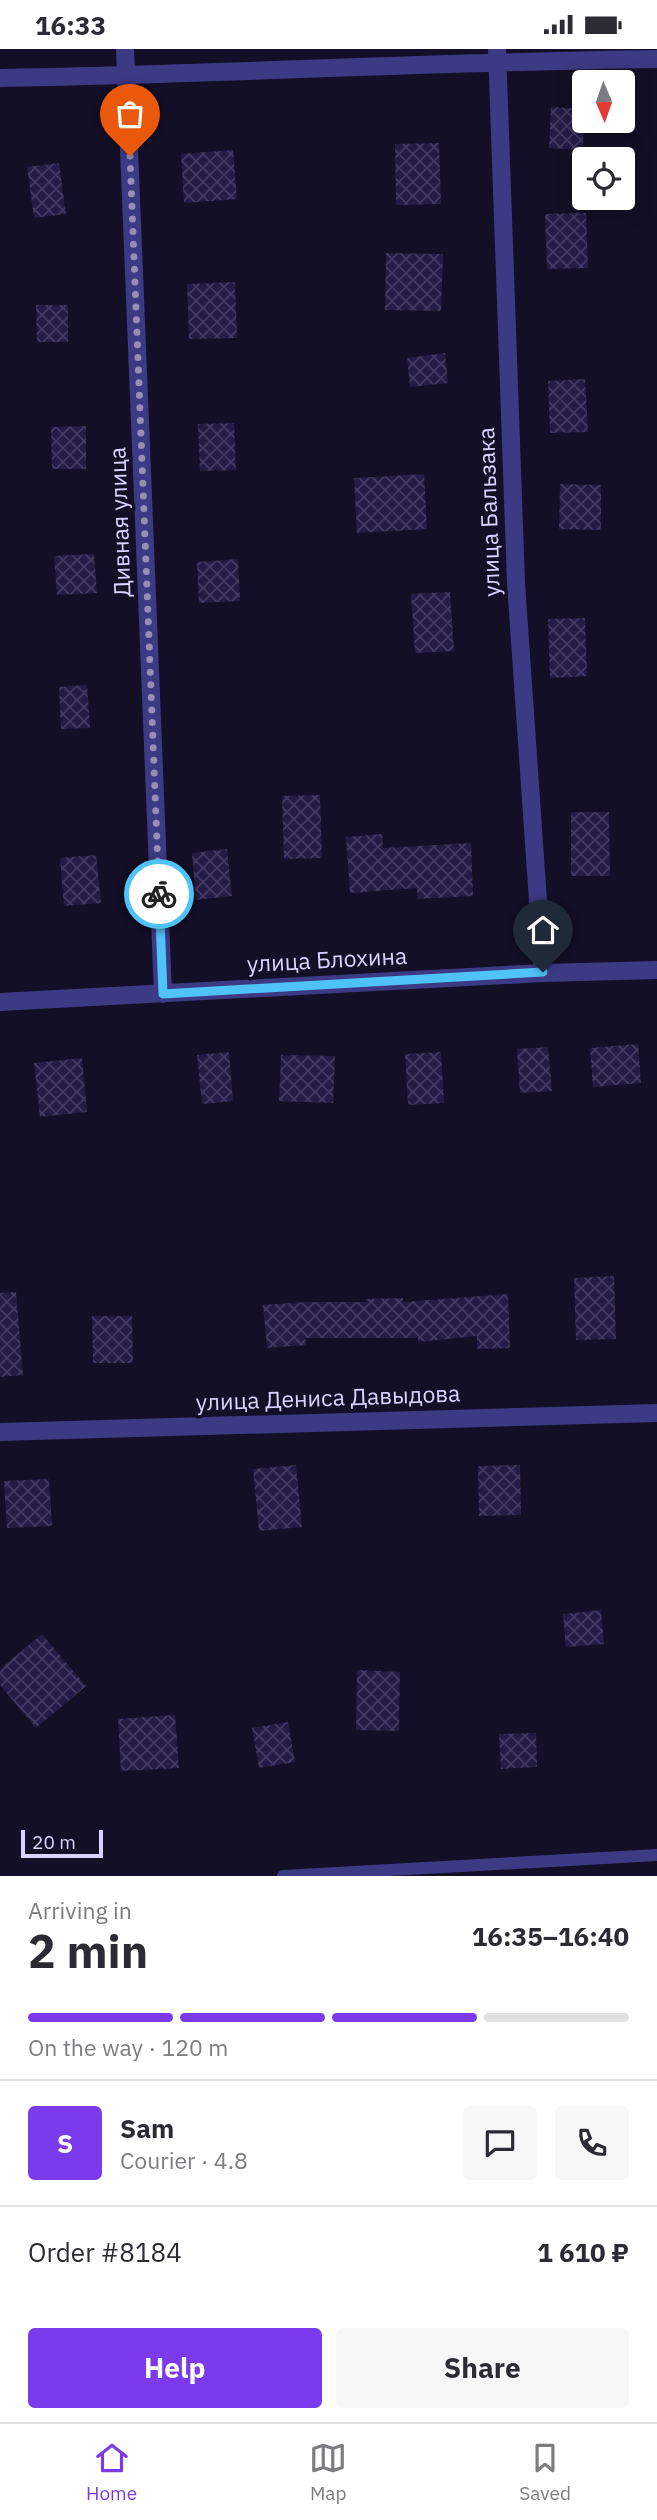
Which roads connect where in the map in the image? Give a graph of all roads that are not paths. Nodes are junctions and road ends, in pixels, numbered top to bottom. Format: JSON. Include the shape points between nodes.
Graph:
{"nodes":[{"id":1,"x":125,"y":49,"type":"edge"},
{"id":2,"x":498,"y":55,"type":"edge"},
{"id":3,"x":657,"y":58,"type":"edge"},
{"id":4,"x":126,"y":76,"type":"junction"},
{"id":5,"x":0,"y":78,"type":"edge"},
{"id":6,"x":657,"y":970,"type":"edge"},
{"id":7,"x":543,"y":972,"type":"junction"},
{"id":8,"x":163,"y":994,"type":"junction"},
{"id":9,"x":0,"y":1002,"type":"edge"},
{"id":10,"x":657,"y":1413,"type":"edge"},
{"id":11,"x":0,"y":1432,"type":"edge"},
{"id":12,"x":657,"y":1855,"type":"edge"},
{"id":13,"x":283,"y":1876,"type":"edge"}],
"edges":[{"from":1,"to":4,"type":"street","name":"Дивная улица"},
{"from":2,"to":3,"type":"street"},
{"from":2,"to":4,"type":"street"},
{"from":2,"to":7,"type":"street","name":"улица Бальзака","via":[[516,583]]},
{"from":4,"to":5,"type":"street"},
{"from":4,"to":8,"type":"street","name":"Дивная улица"},
{"from":6,"to":7,"type":"street","name":"улица Блохина"},
{"from":7,"to":8,"type":"street","name":"улица Блохина"},
{"from":8,"to":9,"type":"street","name":"улица Блохина"},
{"from":10,"to":11,"type":"street","name":"улица Дениса Давыдова"},
{"from":12,"to":13,"type":"lane"}]}
